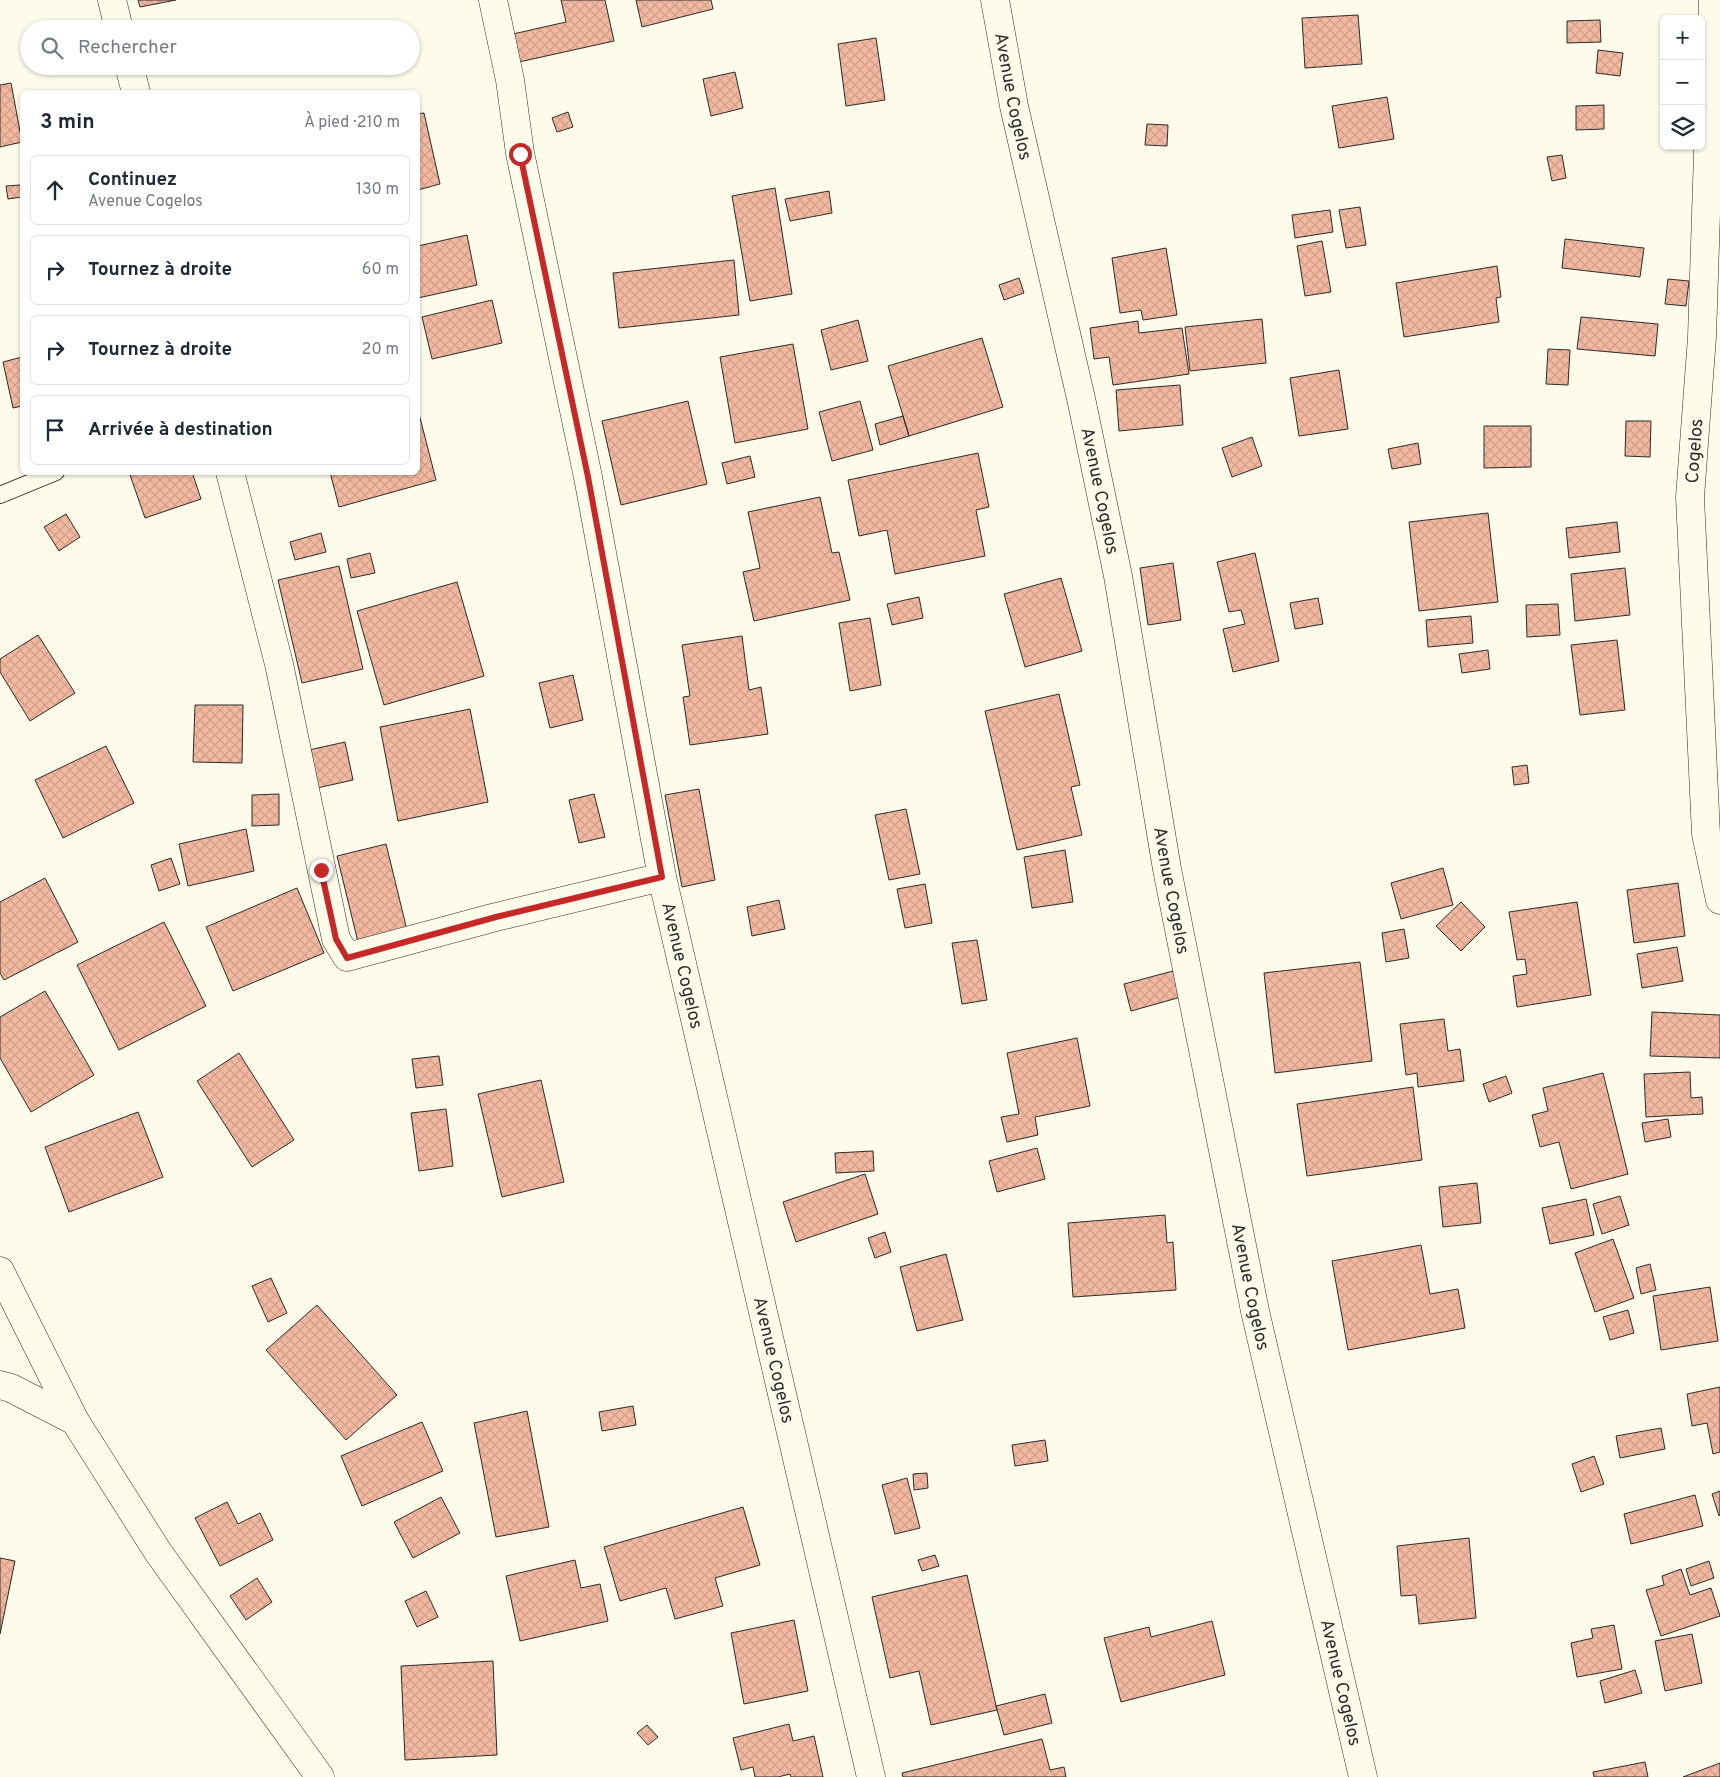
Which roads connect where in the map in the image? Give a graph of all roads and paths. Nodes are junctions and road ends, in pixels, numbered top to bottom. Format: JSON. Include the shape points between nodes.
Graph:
{"nodes":[{"id":1,"x":112,"y":0,"type":"edge"},
{"id":2,"x":493,"y":0,"type":"edge"},
{"id":3,"x":995,"y":0,"type":"edge"},
{"id":4,"x":1713,"y":0,"type":"edge"},
{"id":5,"x":117,"y":20,"type":"edge"},
{"id":6,"x":131,"y":75,"type":"edge"},
{"id":7,"x":135,"y":90,"type":"edge"},
{"id":8,"x":49,"y":475,"type":"edge"},
{"id":9,"x":231,"y":475,"type":"edge"},
{"id":10,"x":0,"y":495,"type":"edge"},
{"id":11,"x":662,"y":877,"type":"junction"},
{"id":12,"x":1720,"y":900,"type":"edge"},
{"id":13,"x":0,"y":1271,"type":"edge"},
{"id":14,"x":0,"y":1385,"type":"edge"},
{"id":15,"x":75,"y":1421,"type":"junction"},
{"id":16,"x":320,"y":1777,"type":"edge"},
{"id":17,"x":871,"y":1777,"type":"edge"},
{"id":18,"x":1363,"y":1777,"type":"edge"}],
"edges":[{"from":1,"to":5,"type":"street"},
{"from":2,"to":11,"type":"street","name":"Avenue Cogelos","via":[[510,80],[520,154],[588,477]]},
{"from":3,"to":18,"type":"street","name":"Avenue Cogelos","via":[[1014,106],[1118,576],[1167,869],[1256,1311]]},
{"from":4,"to":12,"type":"street","name":"Cogelos","via":[[1702,337],[1690,497],[1706,834]]},
{"from":6,"to":7,"type":"street"},
{"from":8,"to":10,"type":"lane"},
{"from":9,"to":11,"type":"street","via":[[279,664],[336,939],[347,958],[496,917]]},
{"from":11,"to":17,"type":"street","name":"Avenue Cogelos"},
{"from":13,"to":15,"type":"street"},
{"from":14,"to":15,"type":"street"},
{"from":15,"to":16,"type":"street","via":[[158,1552]]}]}
